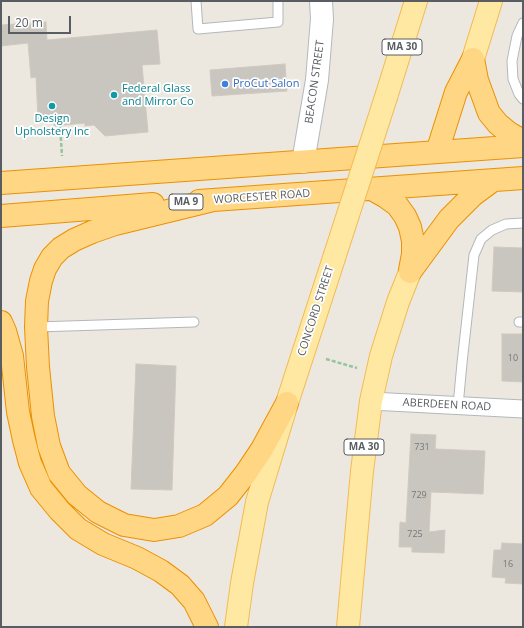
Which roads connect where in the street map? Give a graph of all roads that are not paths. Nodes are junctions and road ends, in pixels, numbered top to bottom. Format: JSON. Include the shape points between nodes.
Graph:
{"nodes":[{"id":1,"x":196,"y":1,"type":"edge"},
{"id":2,"x":278,"y":1,"type":"edge"},
{"id":3,"x":321,"y":1,"type":"edge"},
{"id":4,"x":416,"y":1,"type":"edge"},
{"id":5,"x":491,"y":1,"type":"edge"},
{"id":6,"x":523,"y":23,"type":"edge"},
{"id":7,"x":473,"y":59,"type":"junction"},
{"id":8,"x":523,"y":100,"type":"edge"},
{"id":9,"x":523,"y":141,"type":"edge"},
{"id":10,"x":523,"y":146,"type":"edge"},
{"id":11,"x":437,"y":152,"type":"junction"},
{"id":12,"x":304,"y":162,"type":"junction"},
{"id":13,"x":523,"y":178,"type":"edge"},
{"id":14,"x":492,"y":181,"type":"junction"},
{"id":15,"x":1,"y":183,"type":"edge"},
{"id":16,"x":372,"y":190,"type":"junction"},
{"id":17,"x":213,"y":200,"type":"junction"},
{"id":18,"x":1,"y":216,"type":"edge"},
{"id":19,"x":523,"y":223,"type":"edge"},
{"id":20,"x":410,"y":272,"type":"junction"},
{"id":21,"x":1,"y":322,"type":"edge"},
{"id":22,"x":194,"y":322,"type":"dead end"},
{"id":23,"x":36,"y":327,"type":"junction"},
{"id":24,"x":371,"y":401,"type":"junction"},
{"id":25,"x":287,"y":404,"type":"junction"},
{"id":26,"x":458,"y":406,"type":"junction"},
{"id":27,"x":523,"y":409,"type":"edge"},
{"id":28,"x":207,"y":627,"type":"edge"},
{"id":29,"x":236,"y":627,"type":"edge"},
{"id":30,"x":348,"y":627,"type":"edge"}],
"edges":[{"from":1,"to":2,"type":"lane","via":[[198,29],[278,22]]},
{"from":3,"to":12,"type":"street","name":"BEACON STREET","via":[[322,27],[318,73]]},
{"from":4,"to":25,"type":"main road","name":"CONCORD STREET","number":"MA 30","bridge":true},
{"from":5,"to":7,"type":"main road"},
{"from":6,"to":8,"type":"lane","via":[[517,36],[512,62],[513,79]]},
{"from":7,"to":9,"type":"highway","via":[[477,80],[489,112],[498,124]]},
{"from":7,"to":11,"type":"highway","via":[[456,92]]},
{"from":10,"to":11,"type":"highway"},
{"from":11,"to":12,"type":"highway"},
{"from":12,"to":15,"type":"highway"},
{"from":13,"to":14,"type":"highway","name":"WORCESTER ROAD","number":"MA 9"},
{"from":14,"to":16,"type":"highway","name":"WORCESTER ROAD","number":"MA 9"},
{"from":14,"to":20,"type":"highway","via":[[453,215]]},
{"from":16,"to":17,"type":"highway","name":"WORCESTER ROAD","number":"MA 9"},
{"from":16,"to":20,"type":"highway","number":"MA 30","via":[[397,205],[405,216],[413,241]]},
{"from":17,"to":18,"type":"highway","name":"WORCESTER ROAD","number":"MA 9"},
{"from":17,"to":23,"type":"highway","via":[[115,224],[74,240],[61,248],[45,268],[37,301]]},
{"from":19,"to":26,"type":"lane","via":[[506,224],[492,230],[481,240],[474,254]]},
{"from":20,"to":24,"type":"main road","number":"MA 30","via":[[381,356]]},
{"from":21,"to":28,"type":"highway","via":[[12,356],[24,440],[30,463],[41,488],[78,529],[103,544],[161,571],[180,585],[194,601]]},
{"from":22,"to":23,"type":"lane"},
{"from":23,"to":25,"type":"highway","via":[[43,416],[49,446],[59,473],[77,495],[98,512],[124,525],[154,530],[179,526],[205,515],[228,496],[246,473]]},
{"from":24,"to":26,"type":"street","name":"ABERDEEN ROAD"},
{"from":24,"to":30,"type":"main road","number":"MA 30"},
{"from":25,"to":29,"type":"main road","name":"CONCORD STREET","number":"MA 30","via":[[258,502]]},
{"from":26,"to":27,"type":"street","name":"ABERDEEN ROAD"}]}
